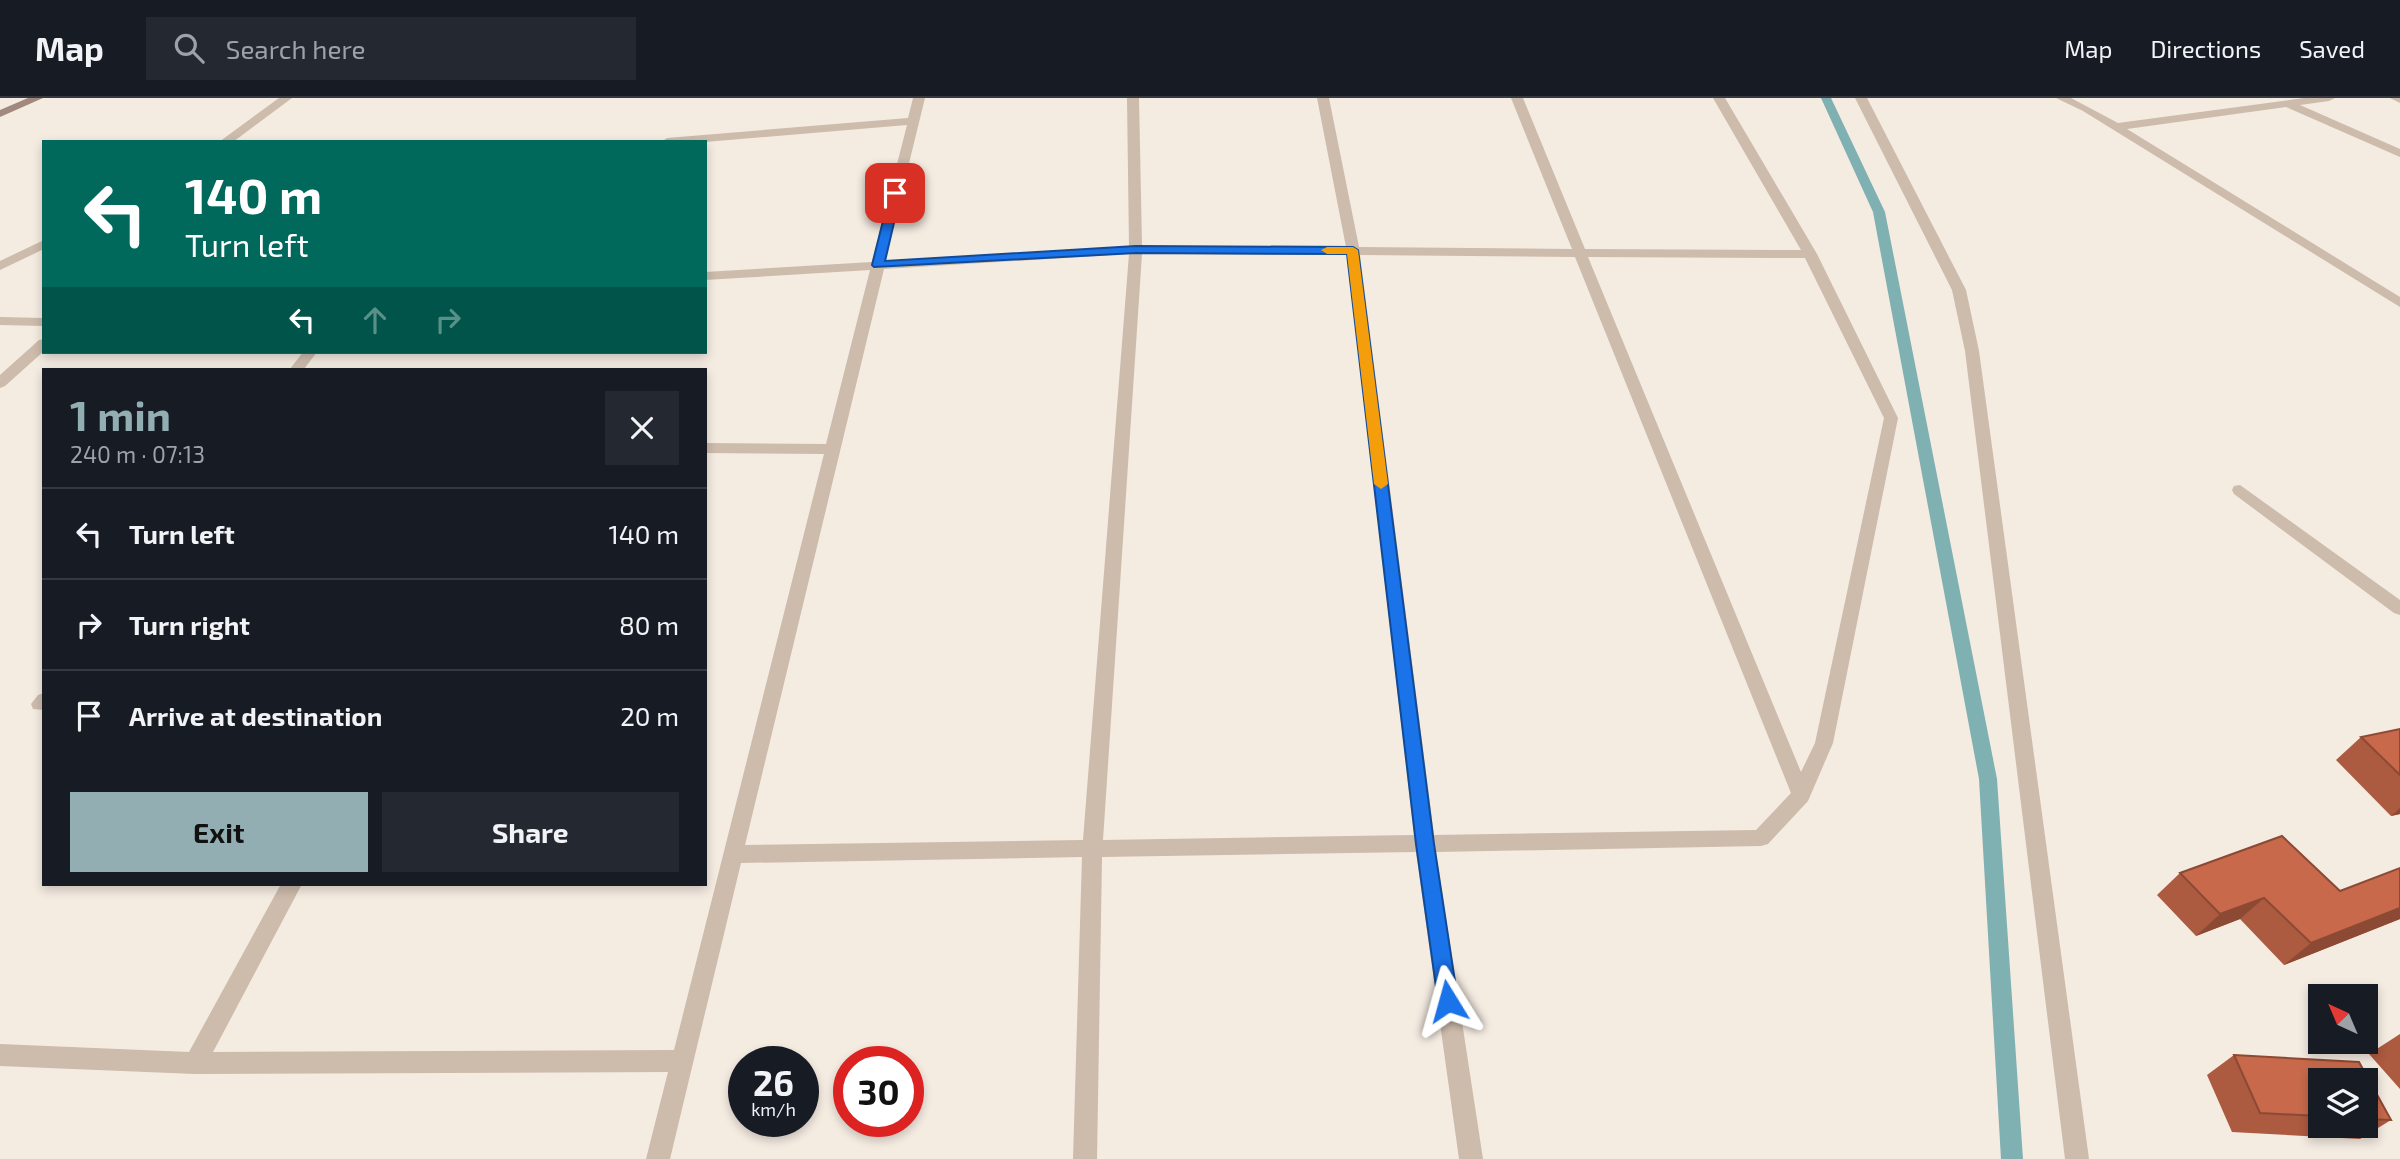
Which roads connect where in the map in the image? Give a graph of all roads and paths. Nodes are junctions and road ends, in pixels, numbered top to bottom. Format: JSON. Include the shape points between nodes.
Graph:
{"nodes":[{"id":1,"x":37,"y":98,"type":"edge"},
{"id":2,"x":286,"y":98,"type":"edge"},
{"id":3,"x":919,"y":98,"type":"edge"},
{"id":4,"x":1133,"y":98,"type":"edge"},
{"id":5,"x":1323,"y":98,"type":"edge"},
{"id":6,"x":1517,"y":98,"type":"edge"},
{"id":7,"x":1719,"y":98,"type":"edge"},
{"id":8,"x":1861,"y":98,"type":"edge"},
{"id":9,"x":2062,"y":98,"type":"edge"},
{"id":10,"x":2274,"y":98,"type":"edge"},
{"id":11,"x":2329,"y":98,"type":"edge"},
{"id":12,"x":2290,"y":105,"type":"junction"},
{"id":13,"x":0,"y":114,"type":"edge"},
{"id":14,"x":913,"y":121,"type":"junction"},
{"id":15,"x":2116,"y":127,"type":"junction"},
{"id":16,"x":228,"y":140,"type":"edge"},
{"id":17,"x":690,"y":140,"type":"edge"},
{"id":18,"x":2400,"y":153,"type":"edge"},
{"id":19,"x":42,"y":245,"type":"edge"},
{"id":20,"x":1136,"y":250,"type":"junction"},
{"id":21,"x":1353,"y":250,"type":"junction"},
{"id":22,"x":1580,"y":253,"type":"junction"},
{"id":23,"x":1810,"y":254,"type":"junction"},
{"id":24,"x":878,"y":265,"type":"junction"},
{"id":25,"x":0,"y":266,"type":"edge"},
{"id":26,"x":707,"y":276,"type":"edge"},
{"id":27,"x":2400,"y":303,"type":"edge"},
{"id":28,"x":0,"y":321,"type":"edge"},
{"id":29,"x":42,"y":322,"type":"edge"},
{"id":30,"x":42,"y":345,"type":"edge"},
{"id":31,"x":308,"y":354,"type":"edge"},
{"id":32,"x":298,"y":368,"type":"edge"},
{"id":33,"x":0,"y":383,"type":"edge"},
{"id":34,"x":707,"y":448,"type":"edge"},
{"id":35,"x":832,"y":449,"type":"junction"},
{"id":36,"x":2240,"y":490,"type":"dead end"},
{"id":37,"x":2400,"y":609,"type":"edge"},
{"id":38,"x":1801,"y":795,"type":"junction"},
{"id":39,"x":1425,"y":844,"type":"junction"},
{"id":40,"x":1092,"y":848,"type":"junction"},
{"id":41,"x":733,"y":853,"type":"junction"},
{"id":42,"x":291,"y":886,"type":"edge"},
{"id":43,"x":0,"y":1055,"type":"edge"},
{"id":44,"x":682,"y":1061,"type":"junction"},
{"id":45,"x":195,"y":1063,"type":"junction"},
{"id":46,"x":658,"y":1159,"type":"edge"},
{"id":47,"x":1085,"y":1159,"type":"edge"},
{"id":48,"x":1471,"y":1159,"type":"edge"},
{"id":49,"x":2077,"y":1159,"type":"edge"}],
"edges":[{"from":1,"to":13,"type":"main road"},
{"from":2,"to":16,"type":"street"},
{"from":3,"to":14,"type":"street"},
{"from":4,"to":20,"type":"street"},
{"from":5,"to":21,"type":"street"},
{"from":6,"to":22,"type":"street"},
{"from":7,"to":23,"type":"street"},
{"from":8,"to":49,"type":"street","via":[[1959,290],[1972,351]]},
{"from":9,"to":15,"type":"street"},
{"from":10,"to":12,"type":"street"},
{"from":11,"to":12,"type":"street"},
{"from":12,"to":15,"type":"street"},
{"from":12,"to":18,"type":"street"},
{"from":14,"to":17,"type":"street"},
{"from":14,"to":24,"type":"street"},
{"from":15,"to":27,"type":"street"},
{"from":19,"to":25,"type":"street"},
{"from":20,"to":21,"type":"street"},
{"from":20,"to":24,"type":"street"},
{"from":20,"to":40,"type":"street"},
{"from":21,"to":22,"type":"street"},
{"from":21,"to":39,"type":"street"},
{"from":22,"to":23,"type":"street"},
{"from":22,"to":38,"type":"street"},
{"from":23,"to":38,"type":"street","via":[[1891,418],[1824,743]]},
{"from":24,"to":26,"type":"street"},
{"from":24,"to":35,"type":"street"},
{"from":28,"to":29,"type":"street"},
{"from":30,"to":33,"type":"street"},
{"from":31,"to":32,"type":"street"},
{"from":34,"to":35,"type":"street"},
{"from":35,"to":41,"type":"street"},
{"from":36,"to":37,"type":"street"},
{"from":38,"to":39,"type":"street","via":[[1761,838]]},
{"from":39,"to":40,"type":"street"},
{"from":39,"to":48,"type":"street"},
{"from":40,"to":41,"type":"street"},
{"from":40,"to":47,"type":"street"},
{"from":41,"to":44,"type":"street"},
{"from":42,"to":45,"type":"street"},
{"from":43,"to":45,"type":"street"},
{"from":44,"to":45,"type":"street"},
{"from":44,"to":46,"type":"street"}]}
